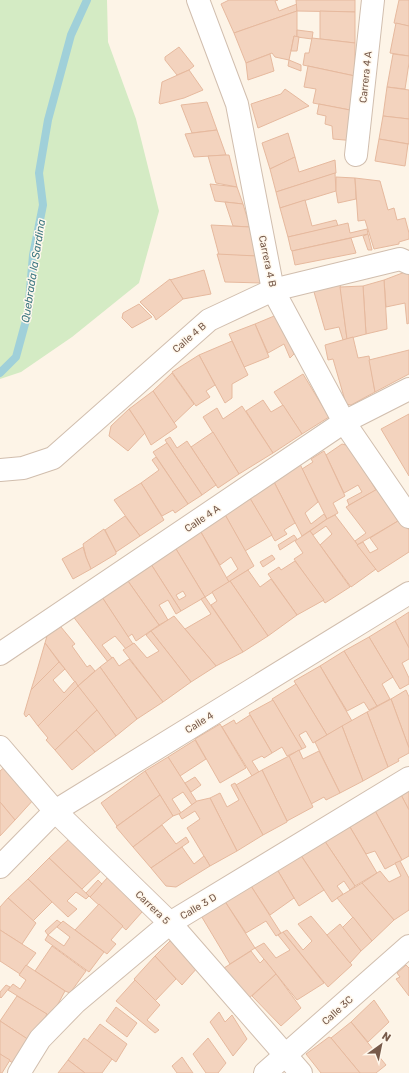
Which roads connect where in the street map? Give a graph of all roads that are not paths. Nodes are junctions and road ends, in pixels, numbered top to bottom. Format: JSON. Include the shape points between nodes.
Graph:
{"nodes":[{"id":1,"x":198,"y":0,"type":"edge"},
{"id":2,"x":373,"y":0,"type":"edge"},
{"id":3,"x":356,"y":155,"type":"dead end"},
{"id":4,"x":409,"y":262,"type":"edge"},
{"id":5,"x":273,"y":290,"type":"junction"},
{"id":6,"x":409,"y":389,"type":"edge"},
{"id":7,"x":344,"y":422,"type":"junction"},
{"id":8,"x":0,"y":470,"type":"edge"},
{"id":9,"x":409,"y":517,"type":"edge"},
{"id":10,"x":409,"y":593,"type":"edge"},
{"id":11,"x":0,"y":654,"type":"edge"},
{"id":12,"x":0,"y":747,"type":"edge"},
{"id":13,"x":409,"y":778,"type":"edge"},
{"id":14,"x":55,"y":811,"type":"junction"},
{"id":15,"x":0,"y":867,"type":"edge"},
{"id":16,"x":170,"y":923,"type":"junction"},
{"id":17,"x":409,"y":946,"type":"edge"},
{"id":18,"x":286,"y":1055,"type":"junction"},
{"id":19,"x":20,"y":1073,"type":"edge"},
{"id":20,"x":265,"y":1073,"type":"edge"},
{"id":21,"x":301,"y":1073,"type":"edge"}],
"edges":[{"from":1,"to":5,"type":"street","name":"Carrera 4 B","via":[[237,104]]},
{"from":2,"to":3,"type":"street","name":"Carrera 4 A"},
{"from":4,"to":5,"type":"street","name":"Calle 4 B","via":[[400,259]]},
{"from":5,"to":7,"type":"street","name":"Carrera 4 B"},
{"from":5,"to":8,"type":"street","name":"Calle 4 B","via":[[209,320],[53,458],[23,468]]},
{"from":6,"to":7,"type":"street","name":"Calle 4 A"},
{"from":7,"to":9,"type":"street","name":"Carrera 4 B"},
{"from":7,"to":11,"type":"street","name":"Calle 4 A"},
{"from":10,"to":14,"type":"street","name":"Calle 4"},
{"from":12,"to":14,"type":"street","name":"Carrera 5"},
{"from":13,"to":16,"type":"street","name":"Calle 3 D"},
{"from":14,"to":15,"type":"street","name":"Calle 4"},
{"from":14,"to":16,"type":"street","name":"Carrera 5"},
{"from":16,"to":18,"type":"street","name":"Carrera 5"},
{"from":16,"to":19,"type":"street","name":"Calle 3 D","via":[[82,997],[40,1038]]},
{"from":17,"to":18,"type":"street","name":"Calle 3C"},
{"from":18,"to":20,"type":"street","name":"Calle 3C"},
{"from":18,"to":21,"type":"street","name":"Carrera 5"}]}
